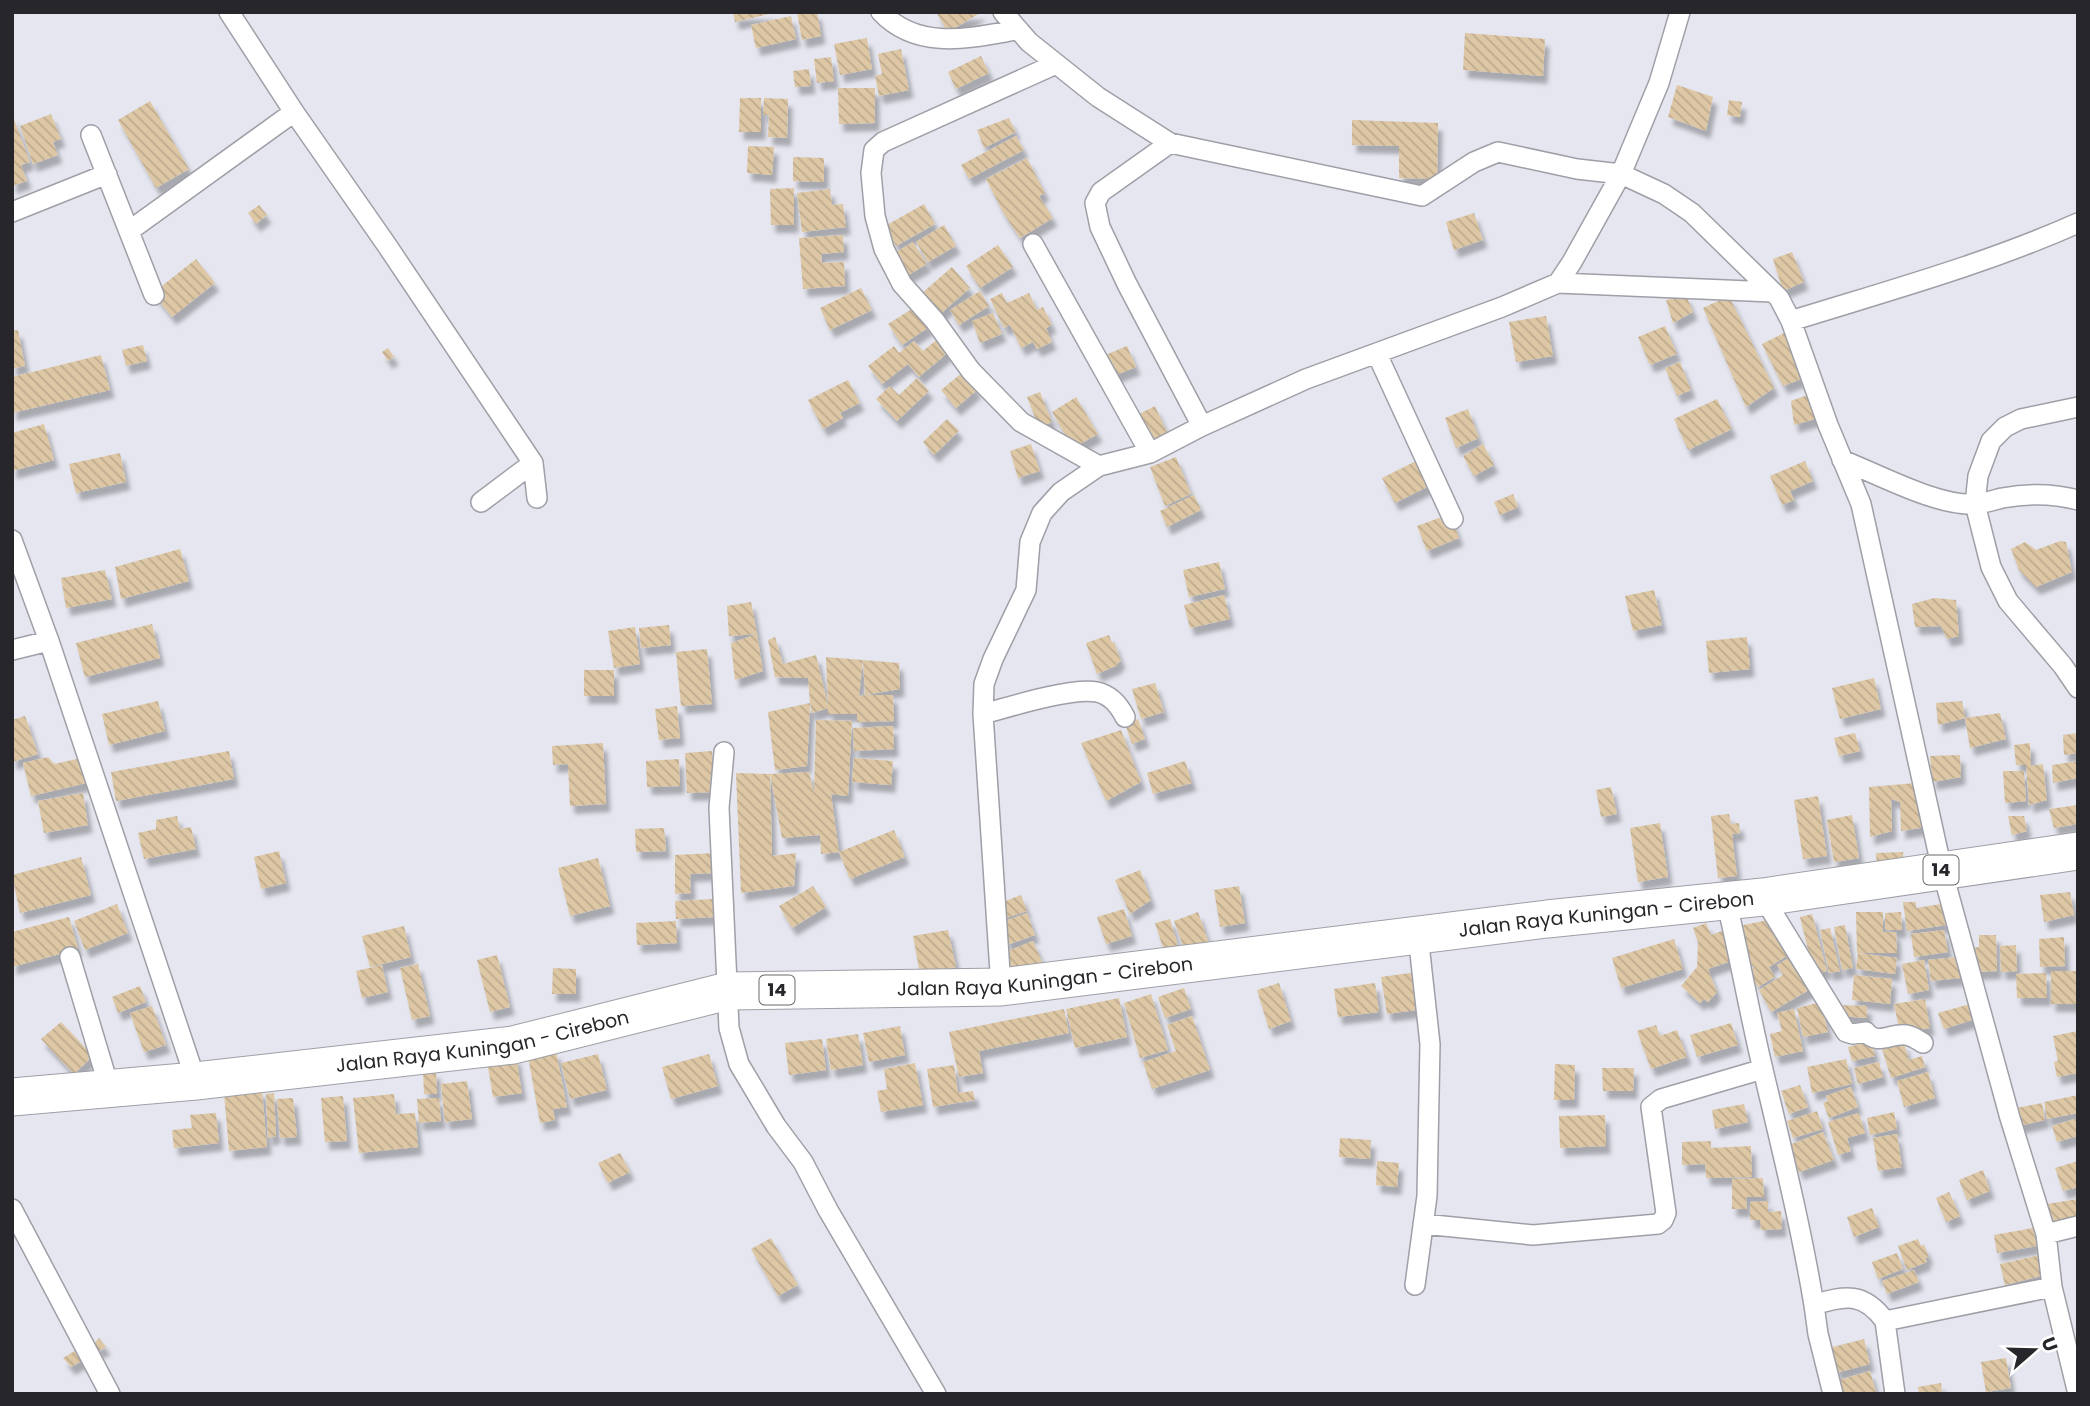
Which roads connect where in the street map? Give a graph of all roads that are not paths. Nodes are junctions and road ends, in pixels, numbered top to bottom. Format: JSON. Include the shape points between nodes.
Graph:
{"nodes":[{"id":1,"x":229,"y":12,"type":"edge"},
{"id":2,"x":881,"y":12,"type":"edge"},
{"id":3,"x":1003,"y":12,"type":"edge"},
{"id":4,"x":1680,"y":12,"type":"edge"},
{"id":5,"x":1016,"y":30,"type":"junction"},
{"id":6,"x":1056,"y":64,"type":"junction"},
{"id":7,"x":294,"y":112,"type":"junction"},
{"id":8,"x":91,"y":135,"type":"dead end"},
{"id":9,"x":1170,"y":143,"type":"junction"},
{"id":10,"x":107,"y":174,"type":"junction"},
{"id":11,"x":1621,"y":174,"type":"junction"},
{"id":12,"x":12,"y":212,"type":"edge"},
{"id":13,"x":2078,"y":223,"type":"edge"},
{"id":14,"x":129,"y":231,"type":"junction"},
{"id":15,"x":1033,"y":244,"type":"dead end"},
{"id":16,"x":1558,"y":283,"type":"junction"},
{"id":17,"x":1773,"y":292,"type":"junction"},
{"id":18,"x":154,"y":295,"type":"dead end"},
{"id":19,"x":1791,"y":321,"type":"junction"},
{"id":20,"x":1377,"y":354,"type":"junction"},
{"id":21,"x":2078,"y":407,"type":"edge"},
{"id":22,"x":1202,"y":426,"type":"junction"},
{"id":23,"x":1150,"y":453,"type":"junction"},
{"id":24,"x":1842,"y":460,"type":"junction"},
{"id":25,"x":533,"y":463,"type":"junction"},
{"id":26,"x":1099,"y":466,"type":"junction"},
{"id":27,"x":537,"y":498,"type":"dead end"},
{"id":28,"x":2078,"y":500,"type":"edge"},
{"id":29,"x":481,"y":502,"type":"dead end"},
{"id":30,"x":1975,"y":504,"type":"junction"},
{"id":31,"x":1452,"y":519,"type":"dead end"},
{"id":32,"x":12,"y":540,"type":"edge"},
{"id":33,"x":49,"y":641,"type":"junction"},
{"id":34,"x":12,"y":650,"type":"edge"},
{"id":35,"x":2078,"y":688,"type":"edge"},
{"id":36,"x":983,"y":714,"type":"junction"},
{"id":37,"x":1125,"y":717,"type":"dead end"},
{"id":38,"x":724,"y":752,"type":"dead end"},
{"id":39,"x":2078,"y":851,"type":"edge"},
{"id":40,"x":1942,"y":870,"type":"junction"},
{"id":41,"x":1780,"y":894,"type":"junction"},
{"id":42,"x":1726,"y":900,"type":"junction"},
{"id":43,"x":1418,"y":935,"type":"junction"},
{"id":44,"x":70,"y":957,"type":"dead end"},
{"id":45,"x":1001,"y":986,"type":"junction"},
{"id":46,"x":728,"y":991,"type":"junction"},
{"id":47,"x":1923,"y":1043,"type":"dead end"},
{"id":48,"x":1763,"y":1069,"type":"junction"},
{"id":49,"x":196,"y":1081,"type":"junction"},
{"id":50,"x":109,"y":1087,"type":"junction"},
{"id":51,"x":12,"y":1097,"type":"edge"},
{"id":52,"x":12,"y":1209,"type":"edge"},
{"id":53,"x":1423,"y":1224,"type":"junction"},
{"id":54,"x":2078,"y":1226,"type":"edge"},
{"id":55,"x":2046,"y":1234,"type":"junction"},
{"id":56,"x":1415,"y":1285,"type":"dead end"},
{"id":57,"x":2052,"y":1287,"type":"junction"},
{"id":58,"x":1814,"y":1305,"type":"junction"},
{"id":59,"x":1885,"y":1321,"type":"junction"},
{"id":60,"x":110,"y":1394,"type":"edge"},
{"id":61,"x":936,"y":1394,"type":"edge"},
{"id":62,"x":1833,"y":1394,"type":"edge"},
{"id":63,"x":1895,"y":1394,"type":"edge"},
{"id":64,"x":2078,"y":1394,"type":"edge"}],
"edges":[{"from":1,"to":7,"type":"street"},
{"from":2,"to":5,"type":"street","via":[[891,23],[920,36],[945,40]]},
{"from":3,"to":5,"type":"street"},
{"from":4,"to":11,"type":"street","via":[[1658,83]]},
{"from":5,"to":6,"type":"street"},
{"from":6,"to":9,"type":"street"},
{"from":6,"to":26,"type":"street","via":[[883,142],[874,150],[871,173],[875,216],[884,249],[902,284],[971,371],[1021,422]]},
{"from":7,"to":14,"type":"street"},
{"from":7,"to":25,"type":"street"},
{"from":8,"to":10,"type":"street"},
{"from":9,"to":11,"type":"street","via":[[1422,196],[1498,152]]},
{"from":9,"to":22,"type":"street","via":[[1101,192],[1095,203],[1100,227],[1127,284]]},
{"from":10,"to":12,"type":"street"},
{"from":10,"to":14,"type":"street"},
{"from":11,"to":16,"type":"street"},
{"from":11,"to":17,"type":"street","via":[[1692,213]]},
{"from":13,"to":19,"type":"street"},
{"from":14,"to":18,"type":"street"},
{"from":15,"to":23,"type":"street"},
{"from":16,"to":17,"type":"street"},
{"from":16,"to":20,"type":"street"},
{"from":17,"to":19,"type":"street"},
{"from":19,"to":24,"type":"street"},
{"from":20,"to":22,"type":"street","via":[[1306,379]]},
{"from":20,"to":31,"type":"street"},
{"from":21,"to":30,"type":"street","via":[[2005,427],[1991,441],[1978,476]]},
{"from":22,"to":23,"type":"street"},
{"from":23,"to":26,"type":"street"},
{"from":24,"to":30,"type":"street","via":[[1944,501]]},
{"from":24,"to":40,"type":"street","via":[[1861,504]]},
{"from":25,"to":27,"type":"street"},
{"from":25,"to":29,"type":"street"},
{"from":26,"to":36,"type":"street","via":[[1061,492],[1042,513],[1030,542],[1026,590],[984,684]]},
{"from":28,"to":30,"type":"street","via":[[2058,494],[2026,495]]},
{"from":30,"to":35,"type":"street","via":[[1991,567],[2008,601]]},
{"from":32,"to":33,"type":"street"},
{"from":33,"to":34,"type":"street"},
{"from":33,"to":49,"type":"street"},
{"from":36,"to":37,"type":"street","via":[[1035,700],[1096,692],[1112,699]]},
{"from":36,"to":45,"type":"street"},
{"from":38,"to":46,"type":"street","via":[[719,808]]},
{"from":39,"to":40,"type":"highway","name":"Jalan Raya Kuningan - Cirebon","number":"14"},
{"from":40,"to":41,"type":"highway","name":"Jalan Raya Kuningan - Cirebon","number":"14"},
{"from":40,"to":55,"type":"street"},
{"from":41,"to":42,"type":"highway","name":"Jalan Raya Kuningan - Cirebon","number":"14"},
{"from":41,"to":47,"type":"street","via":[[1846,1032],[1866,1032],[1876,1040],[1906,1035]]},
{"from":42,"to":43,"type":"highway","name":"Jalan Raya Kuningan - Cirebon","number":"14"},
{"from":42,"to":48,"type":"street"},
{"from":43,"to":45,"type":"highway","name":"Jalan Raya Kuningan - Cirebon","number":"14"},
{"from":43,"to":53,"type":"street","via":[[1430,1044]]},
{"from":44,"to":50,"type":"street"},
{"from":45,"to":46,"type":"highway","name":"Jalan Raya Kuningan - Cirebon","number":"14"},
{"from":46,"to":49,"type":"highway","name":"Jalan Raya Kuningan - Cirebon","number":"14","via":[[513,1045]]},
{"from":46,"to":61,"type":"street","via":[[729,1028],[738,1064],[803,1162]]},
{"from":48,"to":53,"type":"street","via":[[1661,1099],[1651,1107],[1666,1213],[1658,1224],[1533,1235]]},
{"from":48,"to":58,"type":"street"},
{"from":49,"to":50,"type":"highway","name":"Jalan Raya Kuningan - Cirebon","number":"14"},
{"from":50,"to":51,"type":"highway","name":"Jalan Raya Kuningan - Cirebon","number":"14"},
{"from":52,"to":60,"type":"street"},
{"from":53,"to":56,"type":"street"},
{"from":54,"to":55,"type":"street"},
{"from":55,"to":57,"type":"street"},
{"from":57,"to":59,"type":"street"},
{"from":57,"to":64,"type":"street"},
{"from":58,"to":59,"type":"street","via":[[1839,1297],[1859,1299]]},
{"from":58,"to":62,"type":"street"},
{"from":59,"to":63,"type":"street"}]}
